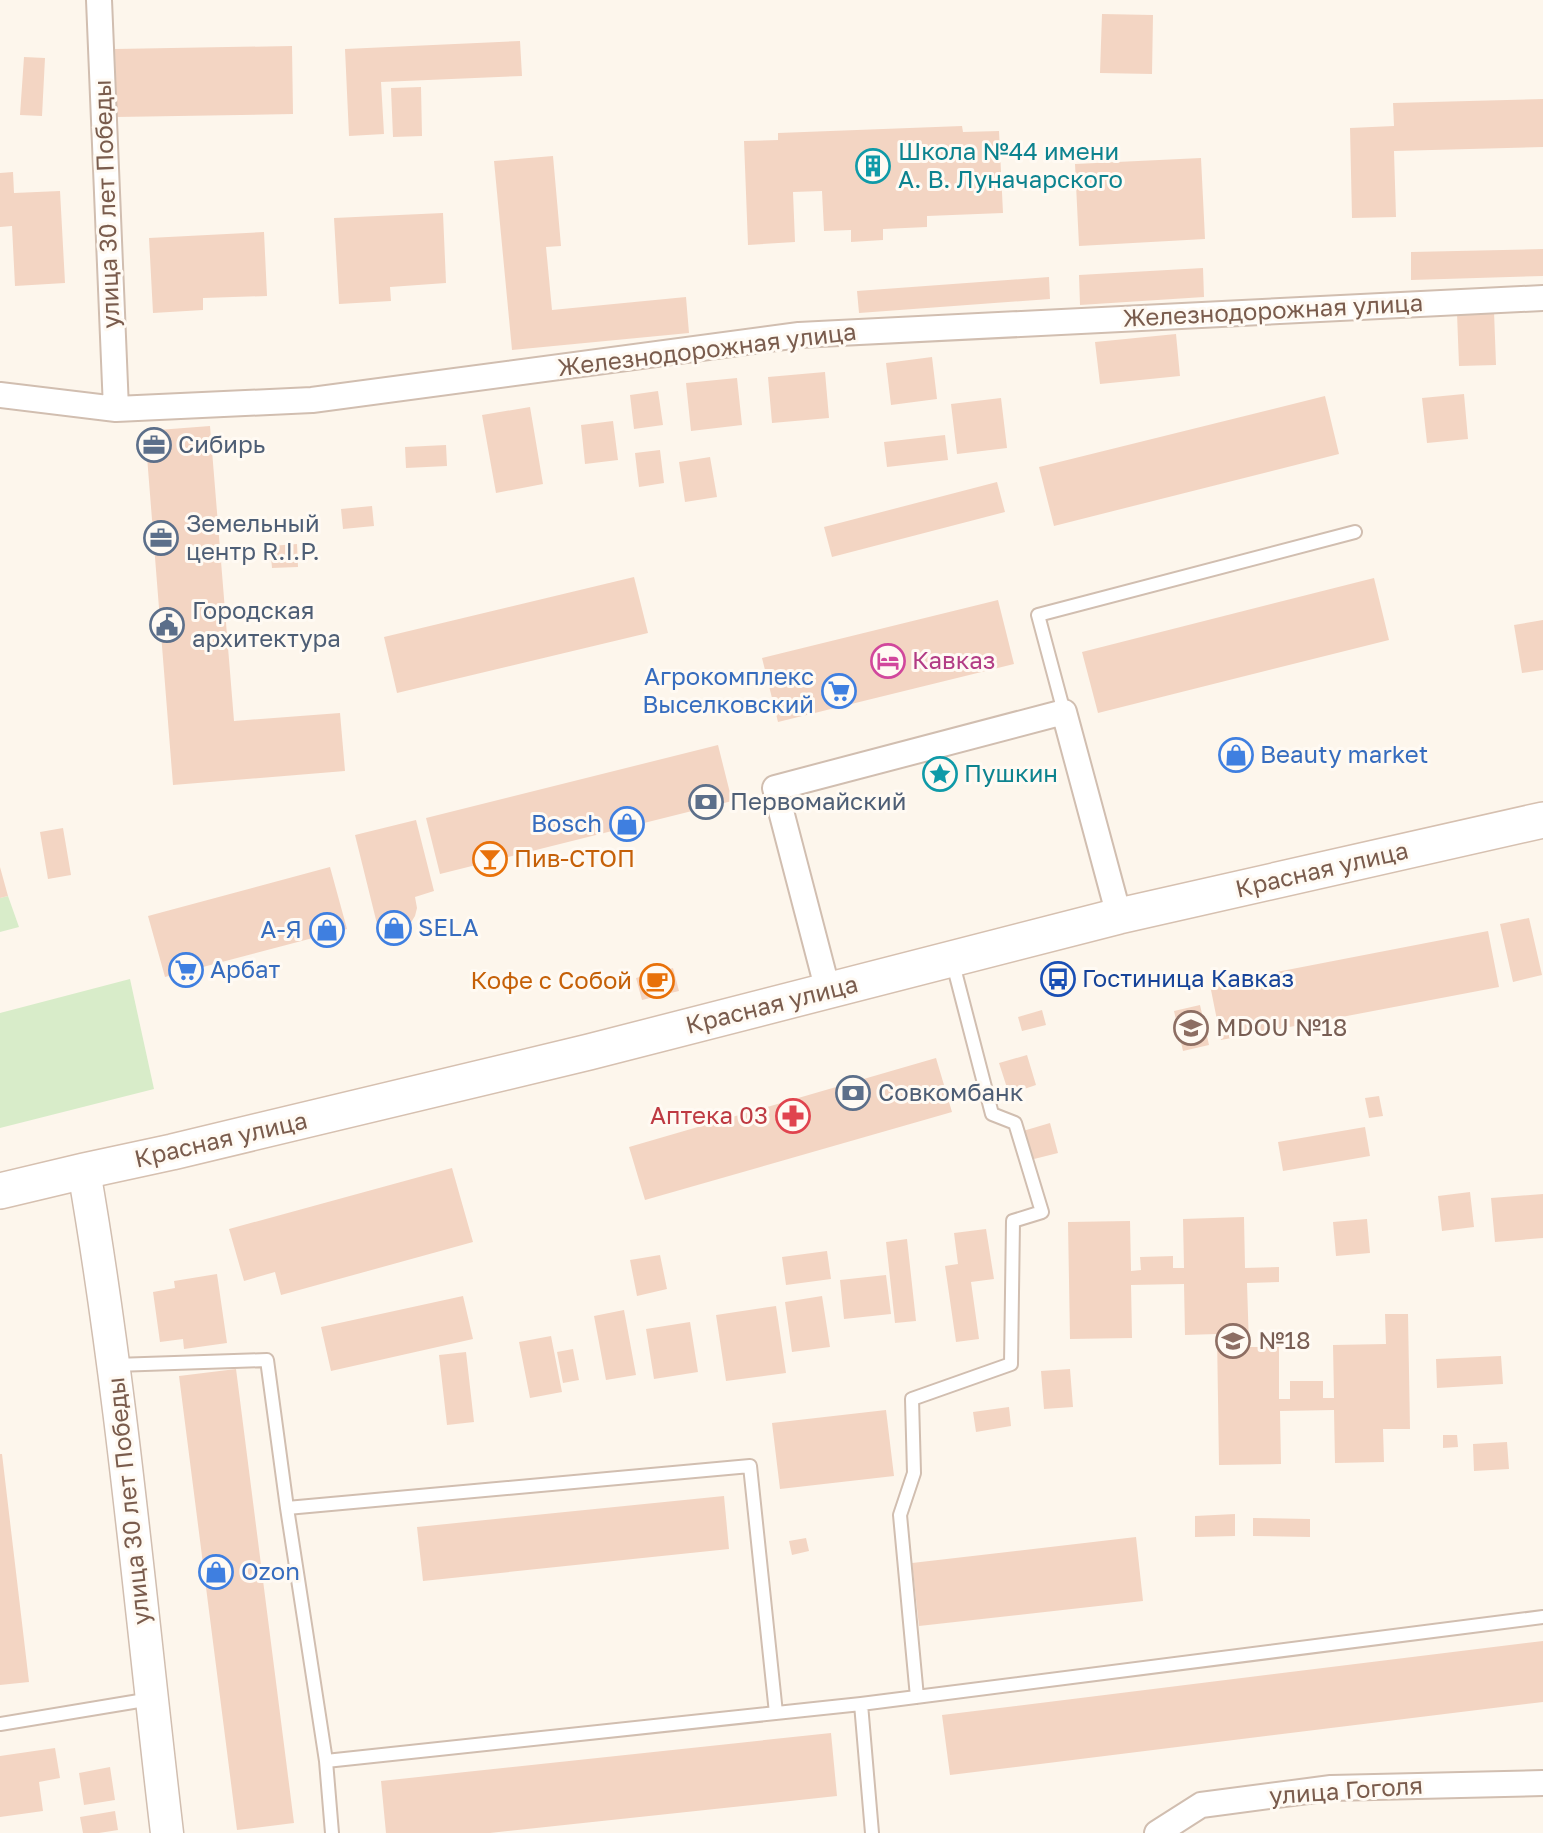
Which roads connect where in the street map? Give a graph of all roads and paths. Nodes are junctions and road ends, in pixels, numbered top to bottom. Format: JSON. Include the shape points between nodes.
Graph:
{"nodes":[{"id":1,"x":99,"y":0,"type":"edge"},
{"id":2,"x":1543,"y":298,"type":"edge"},
{"id":3,"x":0,"y":395,"type":"edge"},
{"id":4,"x":116,"y":409,"type":"junction"},
{"id":5,"x":1355,"y":532,"type":"dead end"},
{"id":6,"x":1064,"y":712,"type":"junction"},
{"id":7,"x":1543,"y":820,"type":"edge"},
{"id":8,"x":1119,"y":916,"type":"junction"},
{"id":9,"x":952,"y":959,"type":"junction"},
{"id":10,"x":828,"y":991,"type":"junction"},
{"id":11,"x":84,"y":1171,"type":"junction"},
{"id":12,"x":0,"y":1191,"type":"edge"},
{"id":13,"x":114,"y":1365,"type":"junction"},
{"id":14,"x":286,"y":1508,"type":"junction"},
{"id":15,"x":1543,"y":1617,"type":"edge"},
{"id":16,"x":917,"y":1697,"type":"junction"},
{"id":17,"x":151,"y":1699,"type":"junction"},
{"id":18,"x":861,"y":1704,"type":"junction"},
{"id":19,"x":776,"y":1713,"type":"junction"},
{"id":20,"x":0,"y":1724,"type":"edge"},
{"id":21,"x":326,"y":1761,"type":"junction"},
{"id":22,"x":1543,"y":1783,"type":"edge"},
{"id":23,"x":167,"y":1833,"type":"edge"},
{"id":24,"x":332,"y":1833,"type":"edge"},
{"id":25,"x":872,"y":1833,"type":"edge"},
{"id":26,"x":1157,"y":1833,"type":"edge"}],
"edges":[{"from":1,"to":4,"type":"street","name":"улица 30 лет Победы"},
{"from":2,"to":4,"type":"street","name":"Железнодорожная улица","via":[[799,335],[312,400]]},
{"from":3,"to":4,"type":"street","name":"Железнодорожная улица"},
{"from":5,"to":6,"type":"lane","via":[[1038,615]]},
{"from":6,"to":8,"type":"street"},
{"from":6,"to":10,"type":"street","via":[[775,788]]},
{"from":7,"to":8,"type":"main road","name":"Красная улица"},
{"from":8,"to":9,"type":"main road","name":"Красная улица"},
{"from":9,"to":10,"type":"main road","name":"Красная улица"},
{"from":9,"to":16,"type":"lane","via":[[992,1114],[1015,1123],[1042,1212],[1013,1221],[1011,1364],[912,1399],[914,1473],[900,1515]]},
{"from":10,"to":11,"type":"main road","name":"Красная улица"},
{"from":11,"to":12,"type":"main road","name":"Красная улица"},
{"from":11,"to":13,"type":"street","name":"улица 30 лет Победы"},
{"from":13,"to":14,"type":"lane","via":[[267,1360]]},
{"from":13,"to":17,"type":"street","name":"улица 30 лет Победы"},
{"from":14,"to":19,"type":"lane","via":[[750,1466]]},
{"from":14,"to":21,"type":"lane"},
{"from":15,"to":16,"type":"lane"},
{"from":16,"to":18,"type":"lane"},
{"from":17,"to":20,"type":"lane"},
{"from":17,"to":23,"type":"street","name":"улица 30 лет Победы"},
{"from":18,"to":19,"type":"lane"},
{"from":18,"to":25,"type":"lane"},
{"from":19,"to":21,"type":"lane"},
{"from":21,"to":24,"type":"lane"},
{"from":22,"to":26,"type":"street","name":"улица Гоголя","via":[[1331,1787],[1201,1805]]}]}
